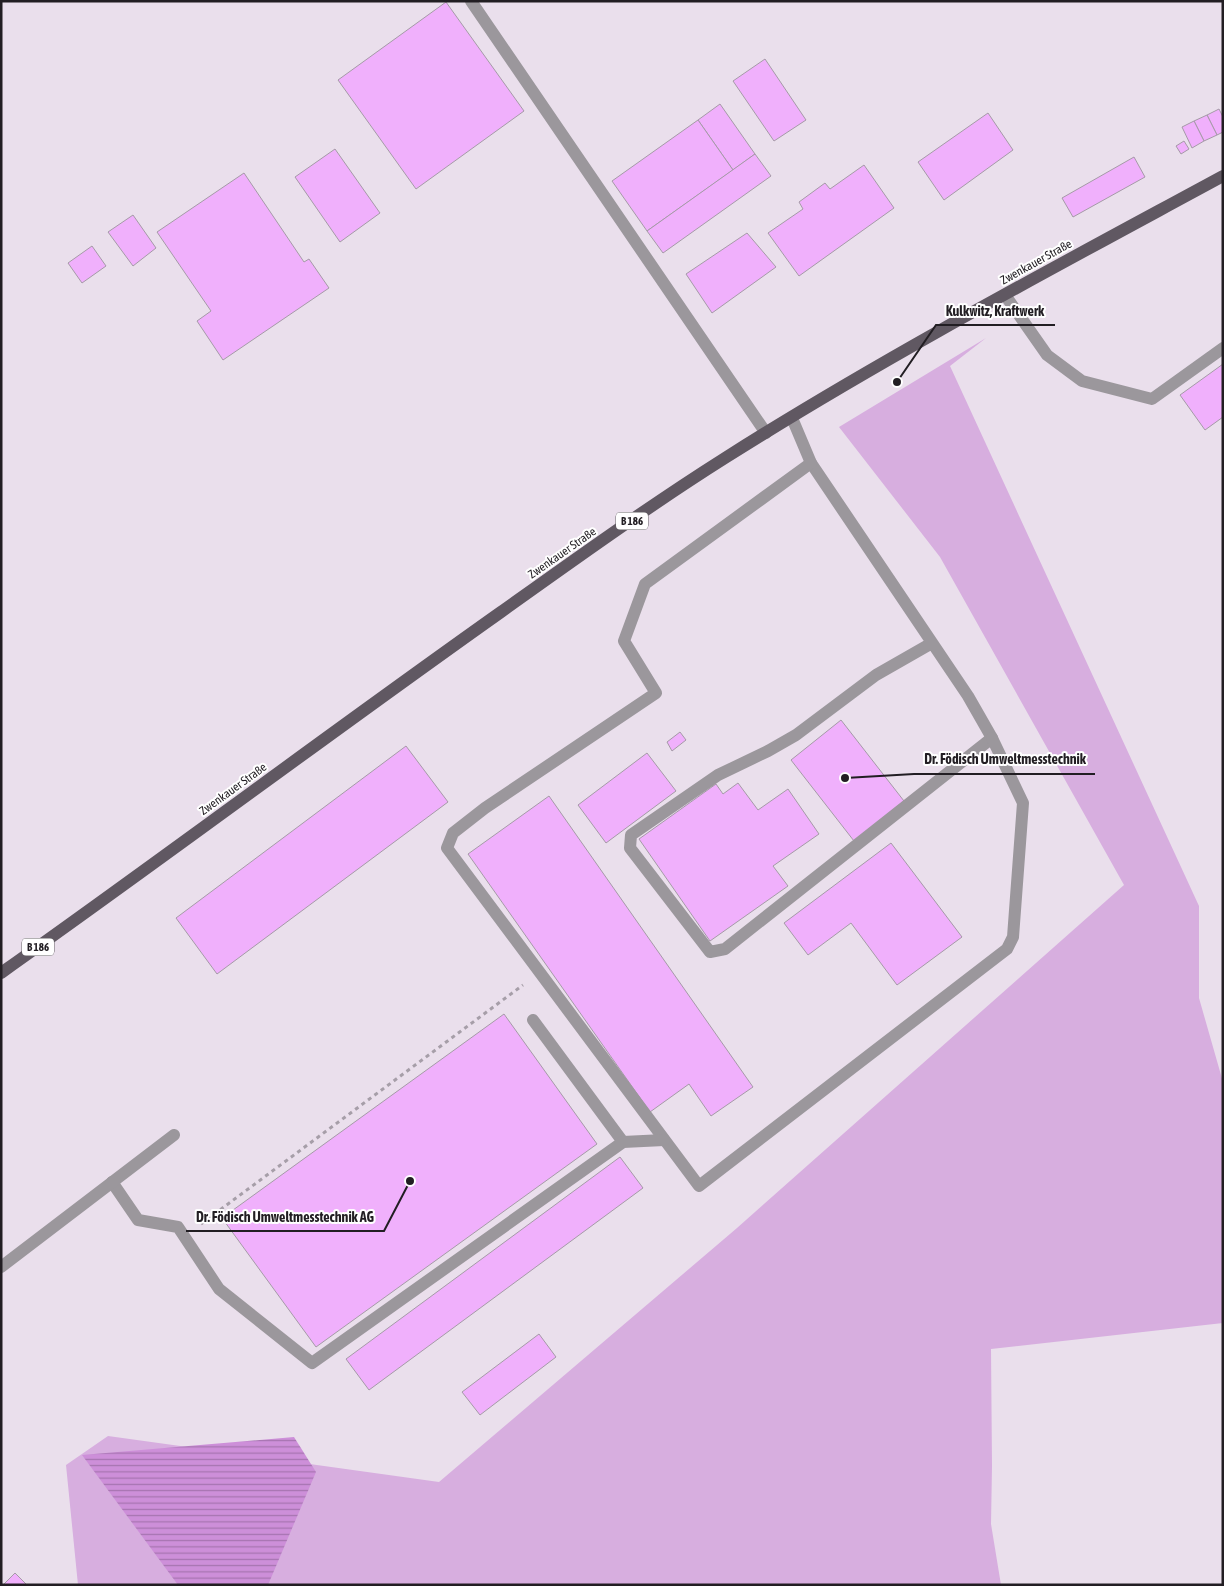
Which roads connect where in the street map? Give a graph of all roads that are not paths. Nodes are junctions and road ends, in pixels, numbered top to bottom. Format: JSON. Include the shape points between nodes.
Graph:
{"nodes":[{"id":1,"x":471,"y":1,"type":"edge"},
{"id":2,"x":1223,"y":176,"type":"edge"},
{"id":3,"x":1005,"y":294,"type":"junction"},
{"id":4,"x":1223,"y":348,"type":"edge"},
{"id":5,"x":792,"y":418,"type":"junction"},
{"id":6,"x":766,"y":433,"type":"junction"},
{"id":7,"x":811,"y":463,"type":"junction"},
{"id":8,"x":932,"y":644,"type":"junction"},
{"id":9,"x":992,"y":738,"type":"junction"},
{"id":10,"x":1,"y":973,"type":"edge"},
{"id":11,"x":533,"y":1020,"type":"dead end"},
{"id":12,"x":174,"y":1135,"type":"dead end"},
{"id":13,"x":664,"y":1140,"type":"junction"},
{"id":14,"x":623,"y":1142,"type":"junction"},
{"id":15,"x":112,"y":1182,"type":"junction"},
{"id":16,"x":1,"y":1268,"type":"edge"}],
"edges":[{"from":1,"to":6,"type":"lane"},
{"from":2,"to":3,"type":"main road","name":"Zwenkauer Straße","number":"B 186"},
{"from":3,"to":4,"type":"lane","via":[[1047,355],[1082,381],[1152,399]]},
{"from":3,"to":5,"type":"main road","name":"Zwenkauer Straße","number":"B 186"},
{"from":5,"to":6,"type":"main road","name":"Zwenkauer Straße","number":"B 186"},
{"from":5,"to":7,"type":"lane"},
{"from":6,"to":10,"type":"main road","name":"Zwenkauer Straße","number":"B 186","via":[[578,558]]},
{"from":7,"to":8,"type":"lane"},
{"from":7,"to":13,"type":"lane","via":[[645,584],[624,641],[656,692],[485,808],[453,833],[447,848]]},
{"from":8,"to":9,"type":"lane"},
{"from":8,"to":9,"type":"lane","via":[[876,675],[796,735],[718,775],[631,835],[630,848],[710,952],[725,949]]},
{"from":9,"to":13,"type":"lane","via":[[1023,803],[1013,937],[1007,948],[699,1186]]},
{"from":11,"to":14,"type":"lane"},
{"from":12,"to":15,"type":"lane"},
{"from":13,"to":14,"type":"lane"},
{"from":14,"to":15,"type":"lane","via":[[312,1363],[219,1289],[178,1227],[138,1220]]},
{"from":15,"to":16,"type":"lane"}]}
